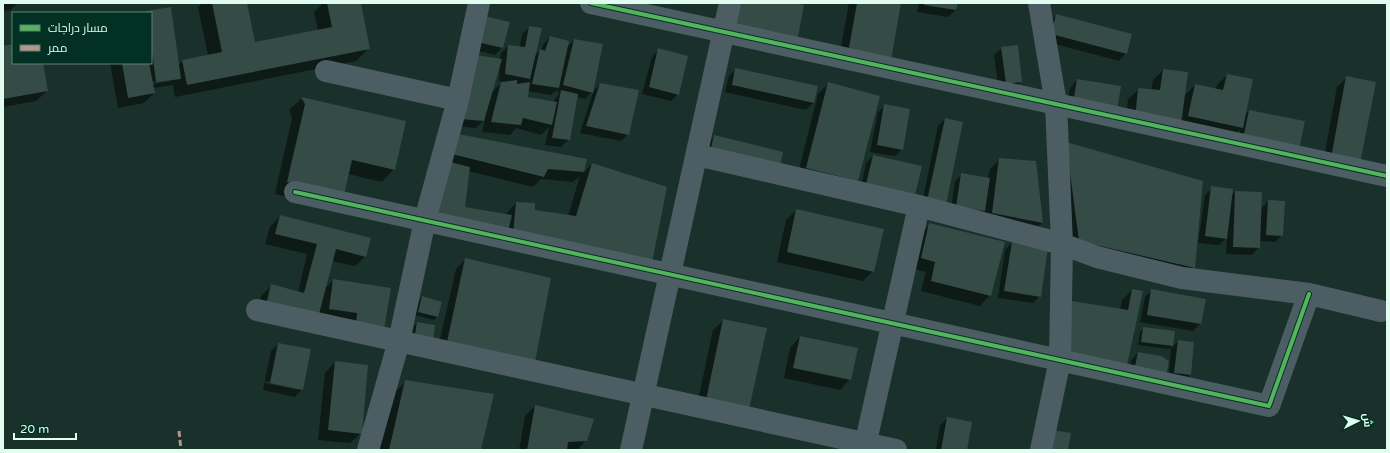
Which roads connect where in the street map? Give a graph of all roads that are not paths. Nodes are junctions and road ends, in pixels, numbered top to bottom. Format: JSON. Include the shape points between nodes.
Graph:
{"nodes":[{"id":1,"x":479,"y":3,"type":"edge"},
{"id":2,"x":590,"y":3,"type":"edge"},
{"id":3,"x":730,"y":3,"type":"edge"},
{"id":4,"x":1039,"y":3,"type":"edge"},
{"id":5,"x":723,"y":32,"type":"junction"},
{"id":6,"x":326,"y":71,"type":"dead end"},
{"id":7,"x":458,"y":100,"type":"junction"},
{"id":8,"x":1056,"y":104,"type":"junction"},
{"id":9,"x":697,"y":155,"type":"junction"},
{"id":10,"x":1387,"y":176,"type":"edge"},
{"id":11,"x":295,"y":192,"type":"dead end"},
{"id":12,"x":920,"y":206,"type":"junction"},
{"id":13,"x":425,"y":220,"type":"junction"},
{"id":14,"x":1062,"y":244,"type":"junction"},
{"id":15,"x":670,"y":274,"type":"junction"},
{"id":16,"x":1309,"y":294,"type":"junction"},
{"id":17,"x":257,"y":310,"type":"dead end"},
{"id":18,"x":1381,"y":311,"type":"dead end"},
{"id":19,"x":893,"y":324,"type":"junction"},
{"id":20,"x":399,"y":341,"type":"junction"},
{"id":21,"x":1060,"y":360,"type":"junction"},
{"id":22,"x":644,"y":395,"type":"junction"},
{"id":23,"x":865,"y":447,"type":"edge"},
{"id":24,"x":368,"y":450,"type":"edge"},
{"id":25,"x":632,"y":450,"type":"edge"},
{"id":26,"x":896,"y":450,"type":"edge"},
{"id":27,"x":1041,"y":450,"type":"edge"}],
"edges":[{"from":1,"to":7,"type":"street"},
{"from":2,"to":5,"type":"street"},
{"from":3,"to":5,"type":"street"},
{"from":4,"to":8,"type":"street"},
{"from":5,"to":8,"type":"street"},
{"from":5,"to":9,"type":"street"},
{"from":6,"to":7,"type":"street"},
{"from":7,"to":13,"type":"street"},
{"from":8,"to":10,"type":"street"},
{"from":8,"to":14,"type":"street"},
{"from":9,"to":12,"type":"street"},
{"from":9,"to":15,"type":"street"},
{"from":11,"to":13,"type":"street"},
{"from":12,"to":14,"type":"street"},
{"from":12,"to":19,"type":"street"},
{"from":13,"to":15,"type":"street"},
{"from":13,"to":20,"type":"street"},
{"from":14,"to":16,"type":"street","via":[[1097,257],[1182,278]]},
{"from":14,"to":21,"type":"street"},
{"from":15,"to":19,"type":"street"},
{"from":15,"to":22,"type":"street"},
{"from":16,"to":18,"type":"street"},
{"from":16,"to":21,"type":"street","via":[[1269,406]]},
{"from":17,"to":20,"type":"street"},
{"from":19,"to":21,"type":"street"},
{"from":19,"to":23,"type":"street"},
{"from":20,"to":22,"type":"street"},
{"from":20,"to":24,"type":"street"},
{"from":21,"to":27,"type":"street"},
{"from":22,"to":23,"type":"street"},
{"from":22,"to":25,"type":"street"},
{"from":23,"to":26,"type":"street"}]}
